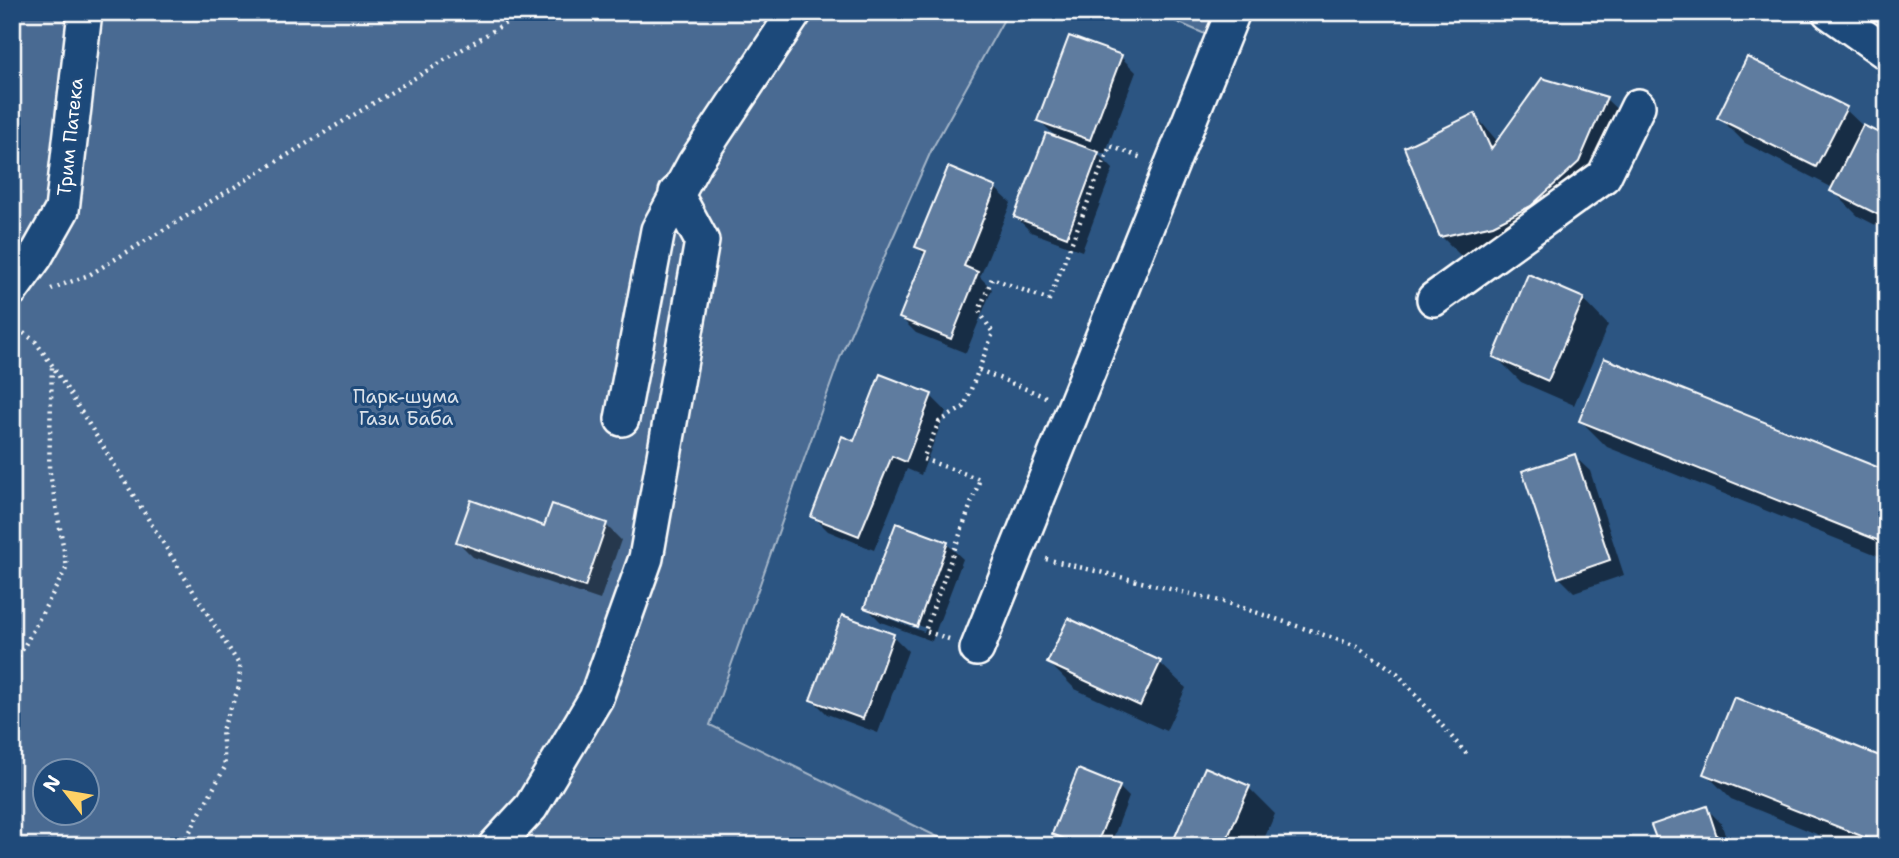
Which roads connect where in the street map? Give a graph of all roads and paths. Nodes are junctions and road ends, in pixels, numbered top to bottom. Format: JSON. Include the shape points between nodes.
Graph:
{"nodes":[{"id":1,"x":85,"y":12,"type":"edge"},
{"id":2,"x":524,"y":12,"type":"edge"},
{"id":3,"x":795,"y":12,"type":"edge"},
{"id":4,"x":1233,"y":12,"type":"edge"},
{"id":5,"x":1829,"y":12,"type":"edge"},
{"id":6,"x":1887,"y":54,"type":"edge"},
{"id":7,"x":1637,"y":106,"type":"dead end"},
{"id":8,"x":1169,"y":169,"type":"junction"},
{"id":9,"x":676,"y":193,"type":"junction"},
{"id":10,"x":25,"y":292,"type":"edge"},
{"id":11,"x":1434,"y":299,"type":"dead end"},
{"id":12,"x":12,"y":325,"type":"edge"},
{"id":13,"x":52,"y":365,"type":"junction"},
{"id":14,"x":979,"y":370,"type":"junction"},
{"id":15,"x":1073,"y":407,"type":"junction"},
{"id":16,"x":622,"y":419,"type":"dead end"},
{"id":17,"x":1015,"y":551,"type":"junction"},
{"id":18,"x":925,"y":631,"type":"dead end"},
{"id":19,"x":978,"y":649,"type":"dead end"},
{"id":20,"x":15,"y":656,"type":"edge"},
{"id":21,"x":12,"y":669,"type":"edge"},
{"id":22,"x":1469,"y":757,"type":"dead end"},
{"id":23,"x":182,"y":846,"type":"edge"},
{"id":24,"x":495,"y":846,"type":"edge"}],
"edges":[{"from":1,"to":10,"type":"street","name":"Трим Патека","via":[[62,210],[36,256]]},
{"from":2,"to":10,"type":"path","via":[[89,275]]},
{"from":3,"to":9,"type":"street"},
{"from":4,"to":8,"type":"street"},
{"from":5,"to":6,"type":"street"},
{"from":7,"to":11,"type":"street","via":[[1604,176]]},
{"from":8,"to":14,"type":"path","via":[[1110,146],[1049,300],[992,278],[979,311],[993,333]]},
{"from":8,"to":15,"type":"street"},
{"from":9,"to":16,"type":"street","via":[[653,243]]},
{"from":9,"to":24,"type":"street","via":[[702,241],[646,558],[596,698],[531,807]]},
{"from":12,"to":13,"type":"path","via":[[34,341]]},
{"from":13,"to":20,"type":"path","via":[[49,468],[67,567]]},
{"from":13,"to":23,"type":"path","via":[[240,667],[239,687],[222,730],[225,767]]},
{"from":14,"to":15,"type":"path"},
{"from":14,"to":18,"type":"path","via":[[964,407],[939,422],[923,459],[980,480]]},
{"from":15,"to":17,"type":"street"},
{"from":17,"to":19,"type":"street"},
{"from":17,"to":22,"type":"path","via":[[1228,603],[1357,646],[1397,673]]},
{"from":20,"to":21,"type":"path"}]}
